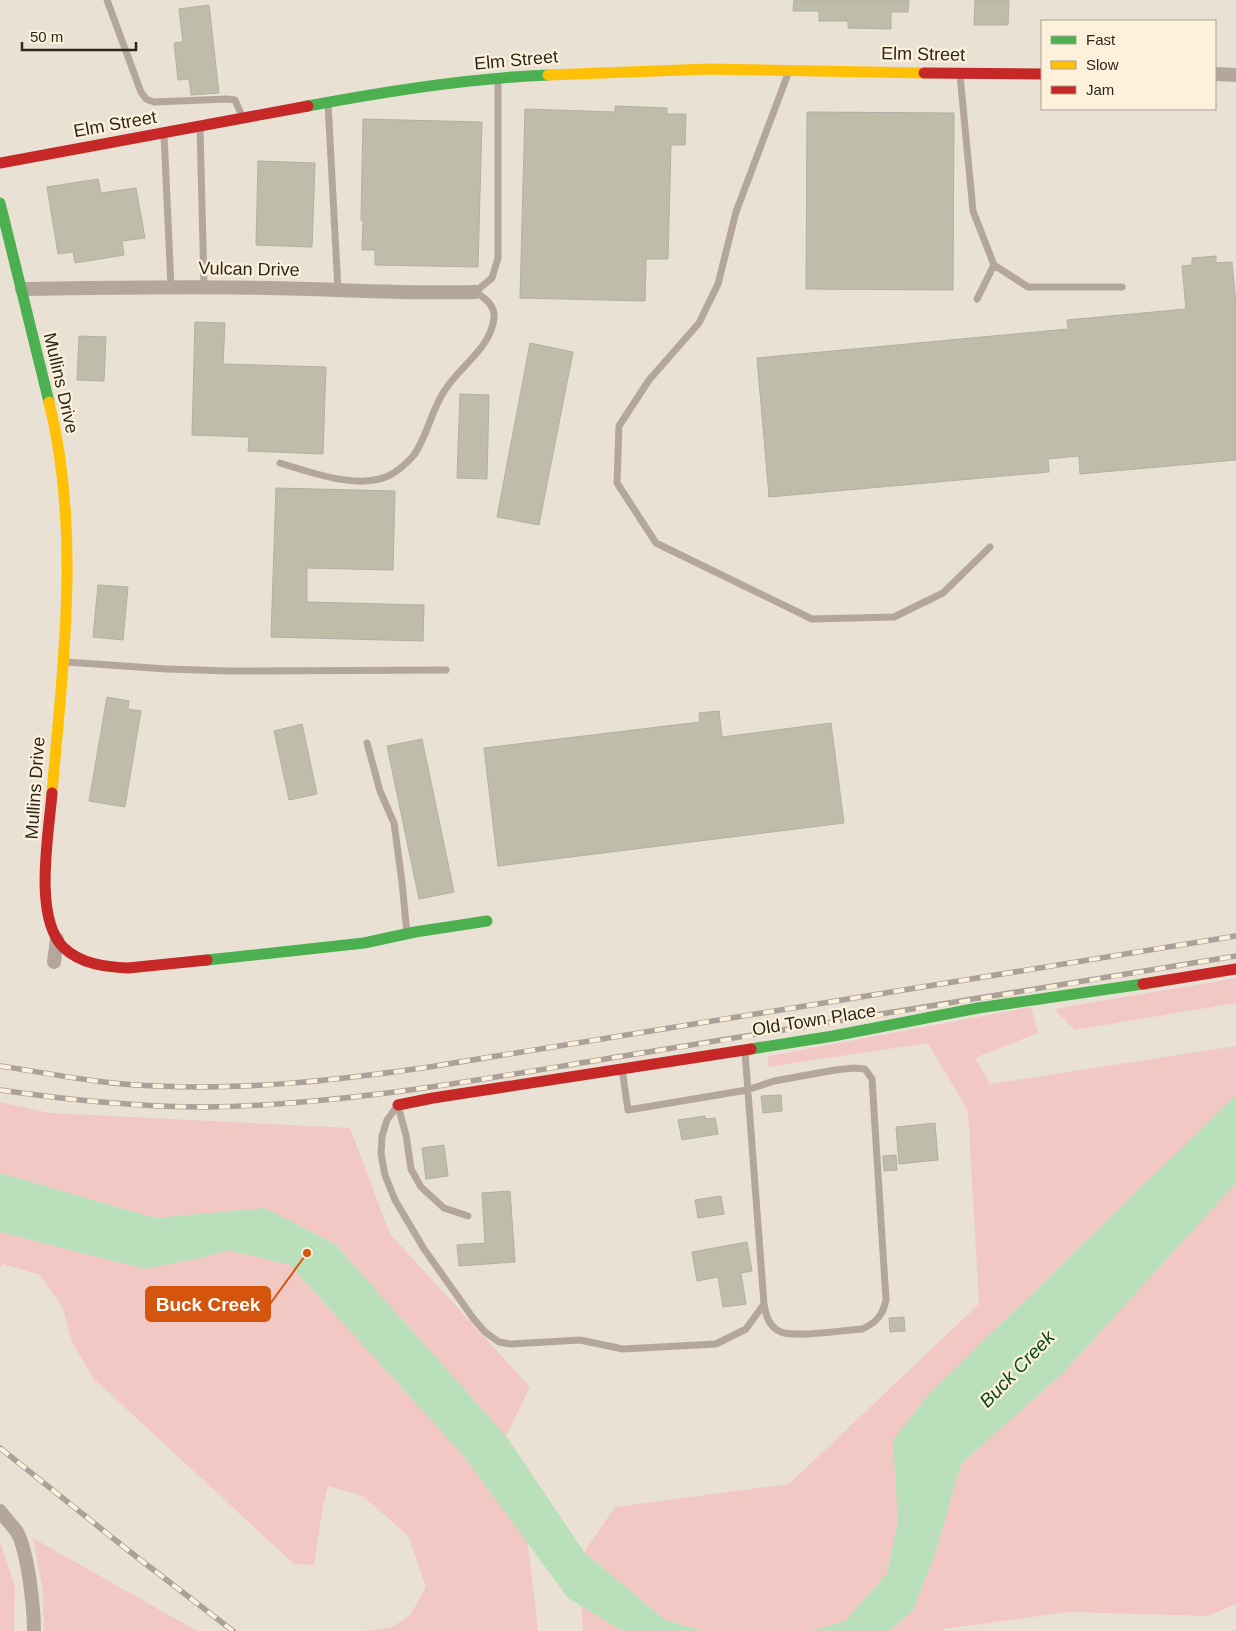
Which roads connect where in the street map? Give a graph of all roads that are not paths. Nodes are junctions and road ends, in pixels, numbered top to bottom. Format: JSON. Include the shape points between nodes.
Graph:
{"nodes":[{"id":1,"x":107,"y":0,"type":"edge"},
{"id":2,"x":790,"y":71,"type":"junction"},
{"id":3,"x":960,"y":74,"type":"junction"},
{"id":4,"x":1041,"y":74,"type":"edge"},
{"id":5,"x":1216,"y":74,"type":"edge"},
{"id":6,"x":1236,"y":74,"type":"edge"},
{"id":7,"x":498,"y":79,"type":"junction"},
{"id":8,"x":328,"y":102,"type":"junction"},
{"id":9,"x":243,"y":119,"type":"junction"},
{"id":10,"x":200,"y":127,"type":"junction"},
{"id":11,"x":164,"y":134,"type":"junction"},
{"id":12,"x":0,"y":163,"type":"edge"},
{"id":13,"x":0,"y":203,"type":"edge"},
{"id":14,"x":994,"y":265,"type":"junction"},
{"id":15,"x":171,"y":287,"type":"junction"},
{"id":16,"x":204,"y":287,"type":"junction"},
{"id":17,"x":1122,"y":287,"type":"dead end"},
{"id":18,"x":22,"y":289,"type":"junction"},
{"id":19,"x":338,"y":290,"type":"junction"},
{"id":20,"x":475,"y":292,"type":"junction"},
{"id":21,"x":977,"y":299,"type":"dead end"},
{"id":22,"x":280,"y":462,"type":"dead end"},
{"id":23,"x":990,"y":547,"type":"dead end"},
{"id":24,"x":63,"y":662,"type":"junction"},
{"id":25,"x":446,"y":670,"type":"dead end"},
{"id":26,"x":367,"y":743,"type":"dead end"},
{"id":27,"x":487,"y":921,"type":"dead end"},
{"id":28,"x":407,"y":934,"type":"junction"},
{"id":29,"x":57,"y":939,"type":"junction"},
{"id":30,"x":54,"y":962,"type":"dead end"},
{"id":31,"x":1236,"y":969,"type":"edge"},
{"id":32,"x":744,"y":1049,"type":"junction"},
{"id":33,"x":622,"y":1068,"type":"junction"},
{"id":34,"x":748,"y":1090,"type":"junction"},
{"id":35,"x":398,"y":1105,"type":"junction"},
{"id":36,"x":468,"y":1216,"type":"dead end"},
{"id":37,"x":764,"y":1304,"type":"junction"},
{"id":38,"x":0,"y":1511,"type":"edge"},
{"id":39,"x":34,"y":1631,"type":"edge"}],
"edges":[{"from":1,"to":9,"type":"lane","via":[[146,99],[154,102],[235,100]]},
{"from":2,"to":3,"type":"street","name":"Elm Street"},
{"from":2,"to":7,"type":"street","name":"Elm Street","via":[[709,69]]},
{"from":2,"to":23,"type":"lane","via":[[736,212],[718,284],[699,323],[649,380],[619,426],[617,483],[656,543],[812,619],[894,617],[943,592]]},
{"from":3,"to":4,"type":"street","name":"Elm Street"},
{"from":3,"to":14,"type":"lane","via":[[973,211]]},
{"from":5,"to":6,"type":"street"},
{"from":7,"to":8,"type":"street","name":"Elm Street","via":[[393,90]]},
{"from":7,"to":20,"type":"lane","via":[[498,258],[492,278]]},
{"from":8,"to":9,"type":"street","name":"Elm Street"},
{"from":8,"to":19,"type":"lane"},
{"from":9,"to":10,"type":"street","name":"Elm Street"},
{"from":10,"to":11,"type":"street","name":"Elm Street"},
{"from":10,"to":16,"type":"lane"},
{"from":11,"to":12,"type":"street","name":"Elm Street"},
{"from":11,"to":15,"type":"lane"},
{"from":13,"to":18,"type":"street","name":"Mullins Drive"},
{"from":14,"to":17,"type":"lane","via":[[1028,287]]},
{"from":14,"to":21,"type":"lane"},
{"from":15,"to":16,"type":"street","name":"Vulcan Drive"},
{"from":15,"to":18,"type":"street","name":"Vulcan Drive"},
{"from":16,"to":19,"type":"street","name":"Vulcan Drive"},
{"from":18,"to":24,"type":"street","name":"Mullins Drive","via":[[56,432],[65,500],[68,575]]},
{"from":19,"to":20,"type":"street","name":"Vulcan Drive"},
{"from":20,"to":22,"type":"lane","via":[[491,305],[494,316],[492,328],[485,342],[445,390],[422,442],[400,470],[386,478],[342,480]]},
{"from":24,"to":25,"type":"lane","via":[[229,671]]},
{"from":24,"to":29,"type":"street","name":"Mullins Drive","via":[[46,891]]},
{"from":26,"to":28,"type":"lane","via":[[380,791],[394,823]]},
{"from":27,"to":28,"type":"street","name":"Mullins Drive"},
{"from":28,"to":29,"type":"street","name":"Mullins Drive","via":[[364,942],[128,968],[94,964],[79,958]]},
{"from":29,"to":30,"type":"street"},
{"from":31,"to":32,"type":"street","name":"Old Town Place","via":[[978,1008],[833,1036]]},
{"from":32,"to":33,"type":"street","name":"Old Town Place"},
{"from":32,"to":34,"type":"lane"},
{"from":33,"to":34,"type":"lane","via":[[628,1110]]},
{"from":33,"to":35,"type":"street","name":"Old Town Place"},
{"from":34,"to":37,"type":"lane"},
{"from":34,"to":37,"type":"lane","via":[[774,1081],[854,1068],[864,1069],[872,1079],[884,1309],[872,1325],[862,1328],[795,1334],[782,1333],[772,1327],[766,1318]]},
{"from":35,"to":36,"type":"lane","via":[[411,1169],[421,1187],[444,1208]]},
{"from":35,"to":37,"type":"lane","via":[[387,1120],[381,1154],[395,1200],[424,1249],[473,1318],[499,1342],[580,1340],[622,1349],[716,1344],[746,1329]]},
{"from":38,"to":39,"type":"street","via":[[17,1532],[24,1552]]}]}
